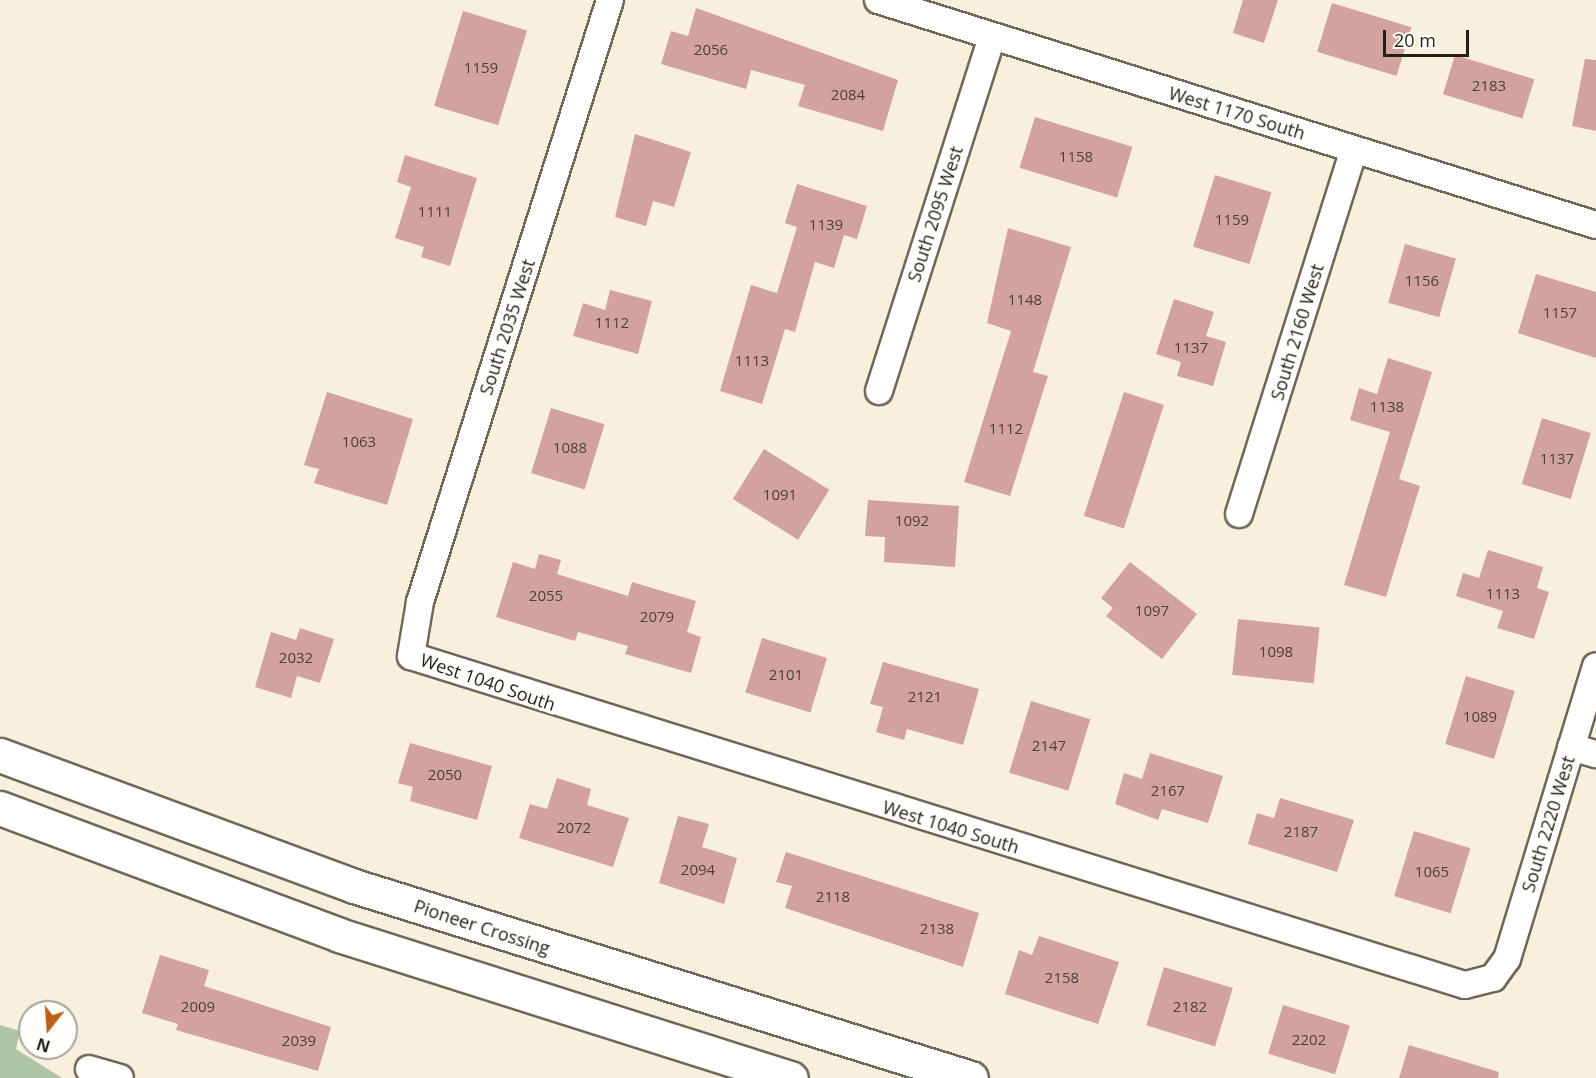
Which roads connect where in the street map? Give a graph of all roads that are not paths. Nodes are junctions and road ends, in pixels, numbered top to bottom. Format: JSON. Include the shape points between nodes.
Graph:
{"nodes":[{"id":1,"x":610,"y":0,"type":"edge"},
{"id":2,"x":878,"y":0,"type":"edge"},
{"id":3,"x":992,"y":37,"type":"junction"},
{"id":4,"x":1354,"y":150,"type":"junction"},
{"id":5,"x":1596,"y":225,"type":"edge"},
{"id":6,"x":879,"y":391,"type":"dead end"},
{"id":7,"x":1239,"y":514,"type":"dead end"},
{"id":8,"x":411,"y":656,"type":"joint"},
{"id":9,"x":1596,"y":666,"type":"edge"},
{"id":10,"x":1571,"y":747,"type":"junction"},
{"id":11,"x":1596,"y":754,"type":"edge"},
{"id":12,"x":0,"y":755,"type":"edge"},
{"id":13,"x":0,"y":808,"type":"edge"},
{"id":14,"x":1493,"y":978,"type":"joint"},
{"id":15,"x":89,"y":1069,"type":"dead end"},
{"id":16,"x":120,"y":1078,"type":"edge"},
{"id":17,"x":791,"y":1078,"type":"edge"},
{"id":18,"x":971,"y":1078,"type":"edge"}],
"edges":[{"from":1,"to":8,"type":"street","name":"South 2035 West","via":[[420,602]]},
{"from":2,"to":3,"type":"street","name":"West 1170 South"},
{"from":3,"to":4,"type":"street","name":"West 1170 South"},
{"from":3,"to":6,"type":"street","name":"South 2095 West"},
{"from":4,"to":5,"type":"street","name":"West 1170 South"},
{"from":4,"to":7,"type":"street","name":"South 2160 West"},
{"from":8,"to":14,"type":"street","name":"West 1040 South","via":[[1465,985]]},
{"from":9,"to":10,"type":"street","name":"South 2220 West"},
{"from":10,"to":11,"type":"street"},
{"from":10,"to":14,"type":"street","name":"South 2220 West","via":[[1507,959]]},
{"from":12,"to":18,"type":"highway","name":"Pioneer Crossing","via":[[354,886]]},
{"from":13,"to":17,"type":"highway","via":[[350,939]]},
{"from":15,"to":16,"type":"street"}]}
